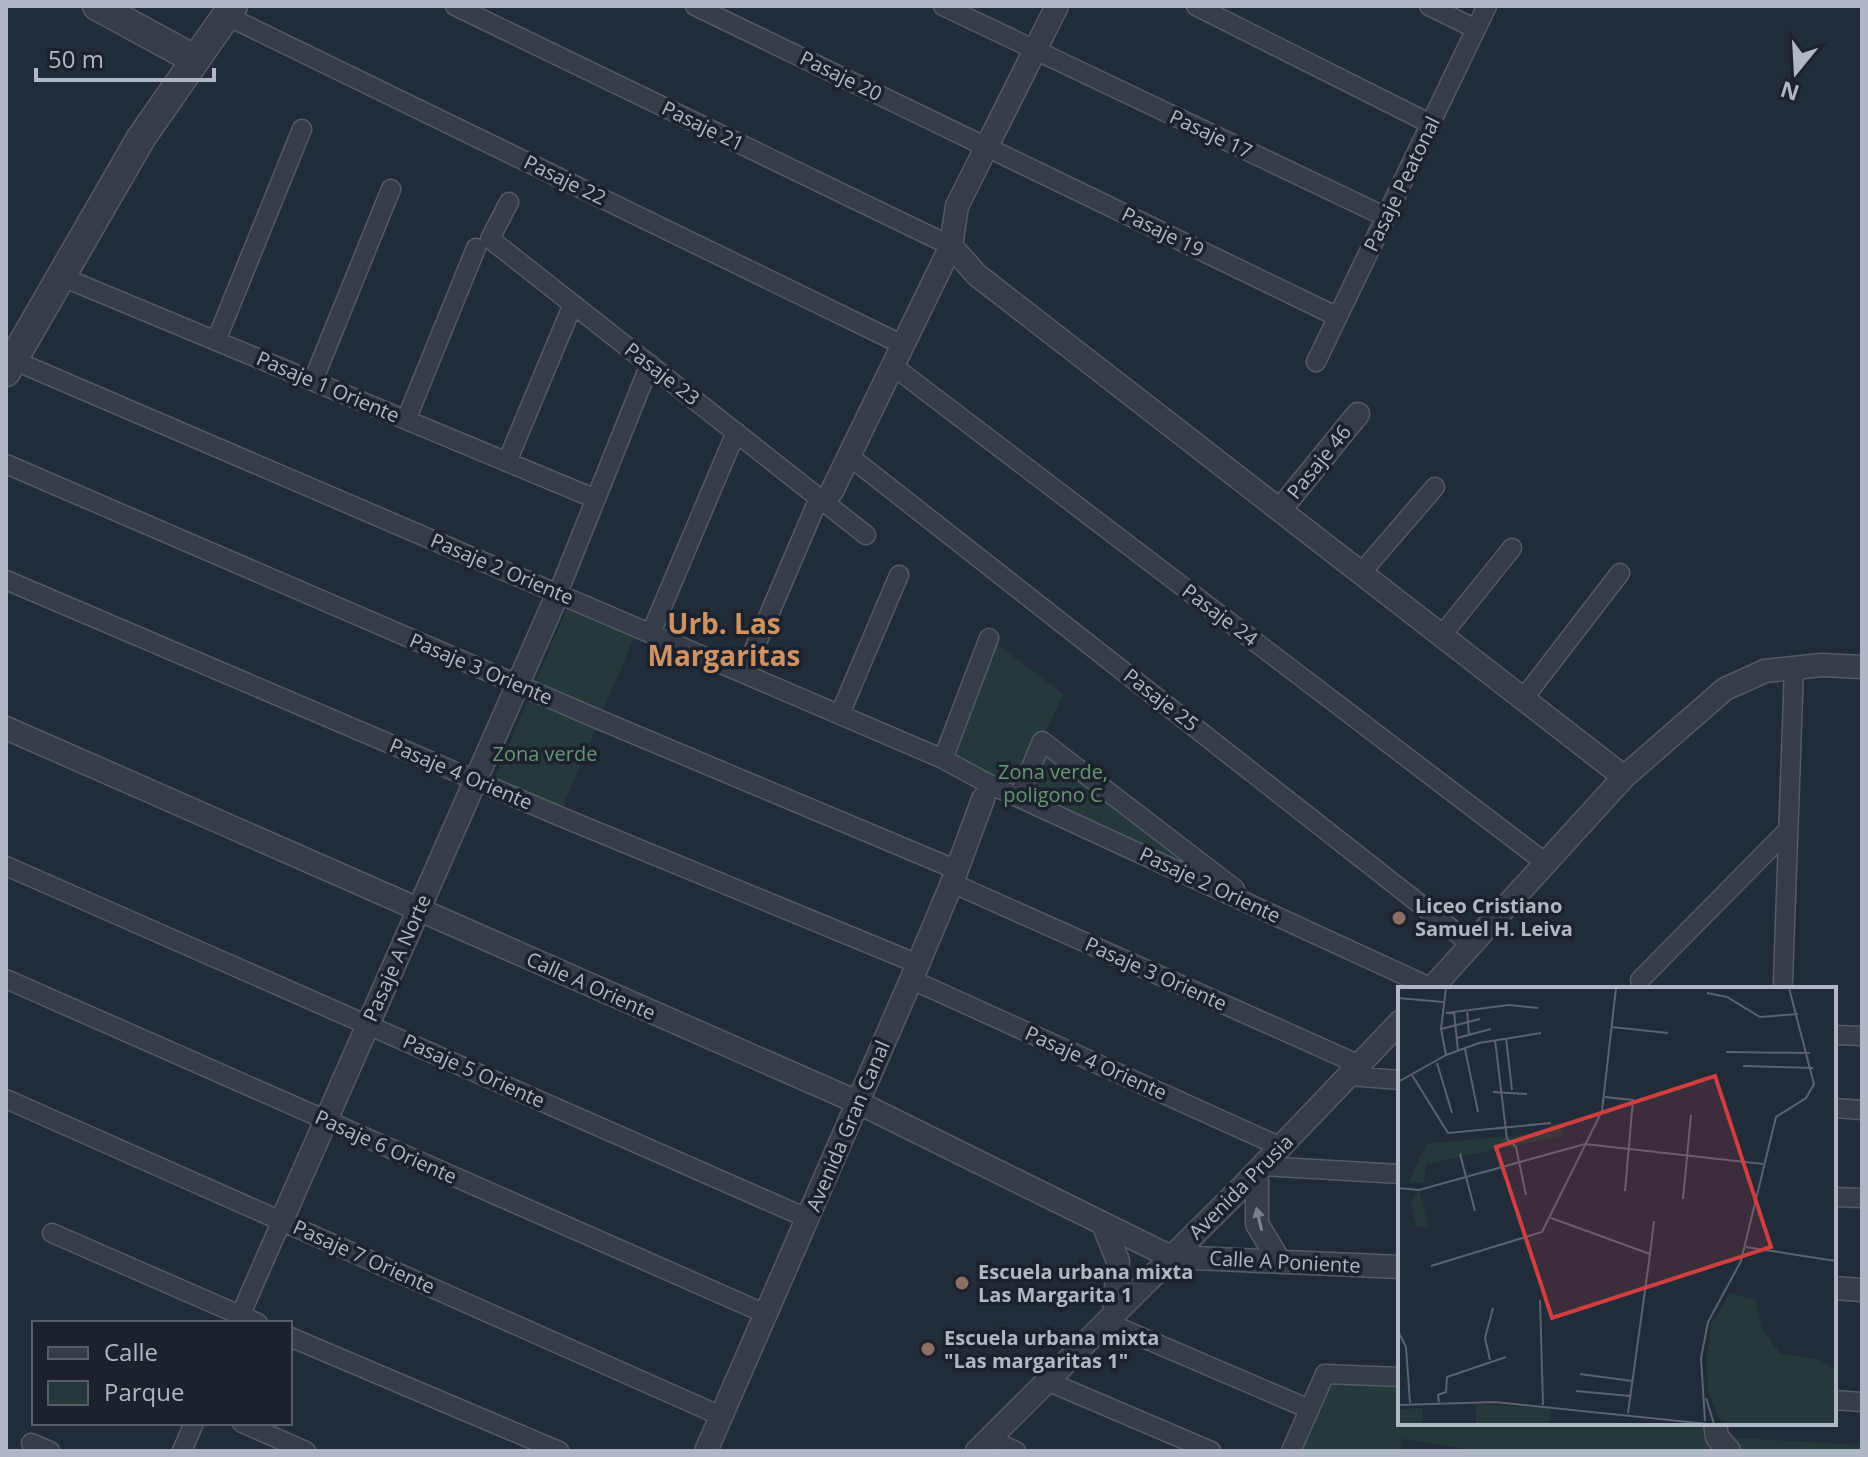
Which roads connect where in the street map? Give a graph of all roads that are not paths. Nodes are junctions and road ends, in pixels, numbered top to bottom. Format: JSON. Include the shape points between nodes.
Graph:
{"nodes":[{"id":1,"x":97,"y":6,"type":"edge"},
{"id":2,"x":455,"y":6,"type":"edge"},
{"id":3,"x":695,"y":6,"type":"edge"},
{"id":4,"x":943,"y":6,"type":"edge"},
{"id":5,"x":1057,"y":6,"type":"edge"},
{"id":6,"x":1196,"y":6,"type":"edge"},
{"id":7,"x":1429,"y":6,"type":"edge"},
{"id":8,"x":1487,"y":6,"type":"edge"},
{"id":9,"x":230,"y":11,"type":"edge"},
{"id":10,"x":1476,"y":29,"type":"junction"},
{"id":11,"x":1035,"y":51,"type":"junction"},
{"id":12,"x":194,"y":59,"type":"junction"},
{"id":13,"x":1431,"y":124,"type":"junction"},
{"id":14,"x":302,"y":129,"type":"dead end"},
{"id":15,"x":987,"y":146,"type":"junction"},
{"id":16,"x":391,"y":189,"type":"dead end"},
{"id":17,"x":509,"y":202,"type":"dead end"},
{"id":18,"x":1386,"y":217,"type":"junction"},
{"id":19,"x":951,"y":246,"type":"junction"},
{"id":20,"x":476,"y":248,"type":"dead end"},
{"id":21,"x":60,"y":276,"type":"junction"},
{"id":22,"x":573,"y":304,"type":"junction"},
{"id":23,"x":1338,"y":317,"type":"junction"},
{"id":24,"x":216,"y":341,"type":"junction"},
{"id":25,"x":903,"y":345,"type":"junction"},
{"id":26,"x":1316,"y":362,"type":"dead end"},
{"id":27,"x":650,"y":364,"type":"junction"},
{"id":28,"x":10,"y":366,"type":"edge"},
{"id":29,"x":893,"y":366,"type":"junction"},
{"id":30,"x":313,"y":381,"type":"junction"},
{"id":31,"x":1358,"y":414,"type":"dead end"},
{"id":32,"x":406,"y":420,"type":"junction"},
{"id":33,"x":736,"y":432,"type":"junction"},
{"id":34,"x":849,"y":456,"type":"junction"},
{"id":35,"x":507,"y":462,"type":"junction"},
{"id":36,"x":6,"y":464,"type":"edge"},
{"id":37,"x":1435,"y":487,"type":"dead end"},
{"id":38,"x":826,"y":494,"type":"junction"},
{"id":39,"x":596,"y":499,"type":"junction"},
{"id":40,"x":1280,"y":510,"type":"junction"},
{"id":41,"x":866,"y":535,"type":"dead end"},
{"id":42,"x":1512,"y":548,"type":"dead end"},
{"id":43,"x":1361,"y":573,"type":"junction"},
{"id":44,"x":1620,"y":573,"type":"dead end"},
{"id":45,"x":899,"y":575,"type":"dead end"},
{"id":46,"x":6,"y":580,"type":"edge"},
{"id":47,"x":558,"y":593,"type":"junction"},
{"id":48,"x":651,"y":633,"type":"junction"},
{"id":49,"x":1442,"y":635,"type":"junction"},
{"id":50,"x":989,"y":638,"type":"dead end"},
{"id":51,"x":1862,"y":667,"type":"edge"},
{"id":52,"x":1794,"y":668,"type":"junction"},
{"id":53,"x":744,"y":673,"type":"junction"},
{"id":54,"x":517,"y":685,"type":"junction"},
{"id":55,"x":1523,"y":699,"type":"junction"},
{"id":56,"x":840,"y":714,"type":"junction"},
{"id":57,"x":6,"y":728,"type":"edge"},
{"id":58,"x":943,"y":759,"type":"junction"},
{"id":59,"x":1624,"y":777,"type":"junction"},
{"id":60,"x":475,"y":780,"type":"junction"},
{"id":61,"x":986,"y":791,"type":"junction"},
{"id":62,"x":1019,"y":796,"type":"junction"},
{"id":63,"x":1788,"y":830,"type":"junction"},
{"id":64,"x":1547,"y":864,"type":"junction"},
{"id":65,"x":6,"y":866,"type":"edge"},
{"id":66,"x":954,"y":877,"type":"junction"},
{"id":67,"x":418,"y":910,"type":"junction"},
{"id":68,"x":1263,"y":910,"type":"junction"},
{"id":69,"x":1472,"y":945,"type":"junction"},
{"id":70,"x":914,"y":972,"type":"junction"},
{"id":71,"x":6,"y":979,"type":"edge"},
{"id":72,"x":1640,"y":980,"type":"dead end"},
{"id":73,"x":1783,"y":981,"type":"dead end"},
{"id":74,"x":1427,"y":987,"type":"edge"},
{"id":75,"x":1433,"y":987,"type":"edge"},
{"id":76,"x":368,"y":1024,"type":"junction"},
{"id":77,"x":1398,"y":1024,"type":"edge"},
{"id":78,"x":1836,"y":1035,"type":"edge"},
{"id":79,"x":1862,"y":1036,"type":"edge"},
{"id":80,"x":1355,"y":1070,"type":"junction"},
{"id":81,"x":1398,"y":1080,"type":"edge"},
{"id":82,"x":6,"y":1099,"type":"edge"},
{"id":83,"x":857,"y":1102,"type":"junction"},
{"id":84,"x":1836,"y":1108,"type":"edge"},
{"id":85,"x":1862,"y":1110,"type":"edge"},
{"id":86,"x":326,"y":1120,"type":"junction"},
{"id":87,"x":1281,"y":1147,"type":"junction"},
{"id":88,"x":1259,"y":1169,"type":"junction"},
{"id":89,"x":1398,"y":1174,"type":"edge"},
{"id":90,"x":1836,"y":1197,"type":"edge"},
{"id":91,"x":1862,"y":1198,"type":"edge"},
{"id":92,"x":809,"y":1219,"type":"junction"},
{"id":93,"x":282,"y":1220,"type":"junction"},
{"id":94,"x":1103,"y":1224,"type":"junction"},
{"id":95,"x":52,"y":1233,"type":"dead end"},
{"id":96,"x":1171,"y":1257,"type":"junction"},
{"id":97,"x":1280,"y":1262,"type":"junction"},
{"id":98,"x":1398,"y":1267,"type":"edge"},
{"id":99,"x":1836,"y":1288,"type":"edge"},
{"id":100,"x":1862,"y":1290,"type":"edge"},
{"id":101,"x":766,"y":1314,"type":"junction"},
{"id":102,"x":1110,"y":1318,"type":"junction"},
{"id":103,"x":245,"y":1321,"type":"edge"},
{"id":104,"x":292,"y":1338,"type":"edge"},
{"id":105,"x":1398,"y":1377,"type":"edge"},
{"id":106,"x":1047,"y":1381,"type":"junction"},
{"id":107,"x":1836,"y":1400,"type":"edge"},
{"id":108,"x":1862,"y":1402,"type":"edge"},
{"id":109,"x":1309,"y":1409,"type":"junction"},
{"id":110,"x":721,"y":1416,"type":"junction"},
{"id":111,"x":193,"y":1425,"type":"edge"},
{"id":112,"x":247,"y":1425,"type":"edge"},
{"id":113,"x":1715,"y":1425,"type":"edge"},
{"id":114,"x":31,"y":1443,"type":"dead end"},
{"id":115,"x":983,"y":1445,"type":"edge"},
{"id":116,"x":50,"y":1451,"type":"edge"},
{"id":117,"x":182,"y":1451,"type":"edge"},
{"id":118,"x":306,"y":1451,"type":"edge"},
{"id":119,"x":559,"y":1451,"type":"edge"},
{"id":120,"x":706,"y":1451,"type":"edge"},
{"id":121,"x":1016,"y":1451,"type":"edge"},
{"id":122,"x":1211,"y":1451,"type":"edge"},
{"id":123,"x":1291,"y":1451,"type":"edge"},
{"id":124,"x":1729,"y":1451,"type":"edge"}],
"edges":[{"from":1,"to":12,"type":"street"},
{"from":2,"to":19,"type":"street","name":"Pasaje 21"},
{"from":3,"to":15,"type":"street","name":"Pasaje 20"},
{"from":4,"to":11,"type":"street","name":"Pasaje 17"},
{"from":5,"to":11,"type":"street"},
{"from":6,"to":13,"type":"street"},
{"from":7,"to":10,"type":"street"},
{"from":8,"to":10,"type":"street","name":"Pasaje Peatonal"},
{"from":9,"to":12,"type":"street"},
{"from":9,"to":25,"type":"street","name":"Pasaje 22"},
{"from":10,"to":13,"type":"street","name":"Pasaje Peatonal"},
{"from":11,"to":15,"type":"street"},
{"from":11,"to":18,"type":"street","name":"Pasaje 17"},
{"from":12,"to":21,"type":"street"},
{"from":13,"to":18,"type":"street","name":"Pasaje Peatonal"},
{"from":14,"to":24,"type":"street"},
{"from":15,"to":19,"type":"street","via":[[957,206]]},
{"from":15,"to":23,"type":"street","name":"Pasaje 19"},
{"from":16,"to":30,"type":"street"},
{"from":17,"to":22,"type":"street","name":"Pasaje 23","via":[[490,239]]},
{"from":18,"to":23,"type":"street","name":"Pasaje Peatonal"},
{"from":19,"to":25,"type":"street"},
{"from":19,"to":40,"type":"street","via":[[977,275]]},
{"from":20,"to":32,"type":"street"},
{"from":21,"to":24,"type":"street","name":"Pasaje 1 Oriente"},
{"from":21,"to":28,"type":"street"},
{"from":22,"to":27,"type":"street","name":"Pasaje 23"},
{"from":22,"to":35,"type":"street"},
{"from":23,"to":26,"type":"street","name":"Pasaje Peatonal"},
{"from":24,"to":30,"type":"street","name":"Pasaje 1 Oriente"},
{"from":25,"to":29,"type":"street"},
{"from":27,"to":33,"type":"street","name":"Pasaje 23"},
{"from":27,"to":39,"type":"street"},
{"from":28,"to":47,"type":"street","name":"Pasaje 2 Oriente"},
{"from":29,"to":34,"type":"street"},
{"from":29,"to":64,"type":"street","name":"Pasaje 24"},
{"from":30,"to":32,"type":"street","name":"Pasaje 1 Oriente"},
{"from":31,"to":40,"type":"street","name":"Pasaje 46"},
{"from":32,"to":35,"type":"street","name":"Pasaje 1 Oriente"},
{"from":33,"to":38,"type":"street","name":"Pasaje 23"},
{"from":33,"to":48,"type":"street"},
{"from":34,"to":38,"type":"street"},
{"from":34,"to":69,"type":"street","name":"Pasaje 25"},
{"from":35,"to":39,"type":"street","name":"Pasaje 1 Oriente"},
{"from":36,"to":54,"type":"street","name":"Pasaje 3 Oriente"},
{"from":37,"to":43,"type":"street"},
{"from":38,"to":41,"type":"street","name":"Pasaje 23"},
{"from":38,"to":53,"type":"street"},
{"from":39,"to":47,"type":"street"},
{"from":40,"to":43,"type":"street"},
{"from":42,"to":49,"type":"street"},
{"from":43,"to":49,"type":"street"},
{"from":44,"to":55,"type":"street"},
{"from":45,"to":56,"type":"street"},
{"from":46,"to":60,"type":"street","name":"Pasaje 4 Oriente"},
{"from":47,"to":48,"type":"street","name":"Pasaje 2 Oriente"},
{"from":47,"to":54,"type":"street","name":"Pasaje A Norte"},
{"from":48,"to":53,"type":"street","name":"Pasaje 2 Oriente"},
{"from":49,"to":55,"type":"street"},
{"from":50,"to":58,"type":"street"},
{"from":51,"to":52,"type":"street"},
{"from":52,"to":59,"type":"street","via":[[1765,671],[1725,689]]},
{"from":52,"to":63,"type":"street"},
{"from":53,"to":56,"type":"street","name":"Pasaje 2 Oriente"},
{"from":54,"to":60,"type":"street","name":"Pasaje A Norte"},
{"from":54,"to":66,"type":"street","name":"Pasaje 3 Oriente"},
{"from":55,"to":59,"type":"street"},
{"from":56,"to":58,"type":"street","name":"Pasaje 2 Oriente"},
{"from":57,"to":67,"type":"street","name":"Calle A Oriente"},
{"from":58,"to":61,"type":"street","name":"Pasaje 2 Oriente"},
{"from":59,"to":64,"type":"street"},
{"from":60,"to":67,"type":"street","name":"Pasaje A Norte"},
{"from":60,"to":70,"type":"street","name":"Pasaje 4 Oriente"},
{"from":61,"to":62,"type":"street","name":"Pasaje 2 Oriente"},
{"from":61,"to":66,"type":"street","name":"Avenida Gran Canal"},
{"from":62,"to":68,"type":"street","name":"Pasaje 2 Oriente"},
{"from":62,"to":68,"type":"street","via":[[1042,741]]},
{"from":63,"to":72,"type":"street"},
{"from":63,"to":73,"type":"street"},
{"from":64,"to":69,"type":"street"},
{"from":65,"to":76,"type":"street","name":"Pasaje 5 Oriente"},
{"from":66,"to":70,"type":"street","name":"Avenida Gran Canal"},
{"from":66,"to":80,"type":"street","name":"Pasaje 3 Oriente"},
{"from":67,"to":76,"type":"street","name":"Pasaje A Norte"},
{"from":67,"to":83,"type":"street","name":"Calle A Oriente"},
{"from":68,"to":74,"type":"street","name":"Pasaje 2 Oriente"},
{"from":69,"to":75,"type":"street"},
{"from":70,"to":83,"type":"street","name":"Avenida Gran Canal"},
{"from":70,"to":87,"type":"street","name":"Pasaje 4 Oriente"},
{"from":71,"to":86,"type":"street","name":"Pasaje 6 Oriente"},
{"from":76,"to":86,"type":"street","name":"Pasaje A Norte"},
{"from":76,"to":92,"type":"street","name":"Pasaje 5 Oriente"},
{"from":77,"to":80,"type":"street","name":"Avenida Prusia"},
{"from":78,"to":79,"type":"street"},
{"from":80,"to":81,"type":"street","name":"Pasaje 3 Oriente"},
{"from":80,"to":87,"type":"street","name":"Avenida Prusia"},
{"from":82,"to":93,"type":"street","name":"Pasaje 7 Oriente"},
{"from":83,"to":92,"type":"street","name":"Avenida Gran Canal"},
{"from":83,"to":94,"type":"street","name":"Calle A Oriente"},
{"from":84,"to":85,"type":"street"},
{"from":86,"to":93,"type":"street","name":"Pasaje A Norte"},
{"from":86,"to":101,"type":"street","name":"Pasaje 6 Oriente"},
{"from":87,"to":88,"type":"street","name":"Avenida Prusia"},
{"from":88,"to":89,"type":"street"},
{"from":88,"to":96,"type":"street","name":"Avenida Prusia"},
{"from":97,"to":88,"type":"street","one_way":true,"via":[[1257,1224]]},
{"from":90,"to":91,"type":"street"},
{"from":92,"to":101,"type":"street","name":"Avenida Gran Canal"},
{"from":93,"to":103,"type":"street","name":"Pasaje A Norte"},
{"from":93,"to":110,"type":"street","name":"Pasaje 7 Oriente"},
{"from":94,"to":96,"type":"street","name":"Calle A Oriente"},
{"from":94,"to":102,"type":"street","via":[[1118,1261]]},
{"from":95,"to":103,"type":"street"},
{"from":96,"to":97,"type":"street","name":"Calle A Poniente"},
{"from":96,"to":102,"type":"street","name":"Avenida Prusia"},
{"from":97,"to":98,"type":"street","name":"Calle A Poniente"},
{"from":99,"to":100,"type":"street"},
{"from":101,"to":110,"type":"street","name":"Avenida Gran Canal"},
{"from":102,"to":106,"type":"street","name":"Avenida Prusia"},
{"from":102,"to":109,"type":"street"},
{"from":104,"to":119,"type":"street"},
{"from":105,"to":109,"type":"street","via":[[1325,1374]]},
{"from":106,"to":115,"type":"street","name":"Avenida Prusia"},
{"from":106,"to":122,"type":"street"},
{"from":107,"to":108,"type":"street"},
{"from":109,"to":123,"type":"street"},
{"from":110,"to":120,"type":"street","name":"Avenida Gran Canal"},
{"from":111,"to":117,"type":"street"},
{"from":112,"to":118,"type":"street"},
{"from":113,"to":124,"type":"street","via":[[1717,1437]]},
{"from":114,"to":116,"type":"street"},
{"from":115,"to":121,"type":"street"}]}
